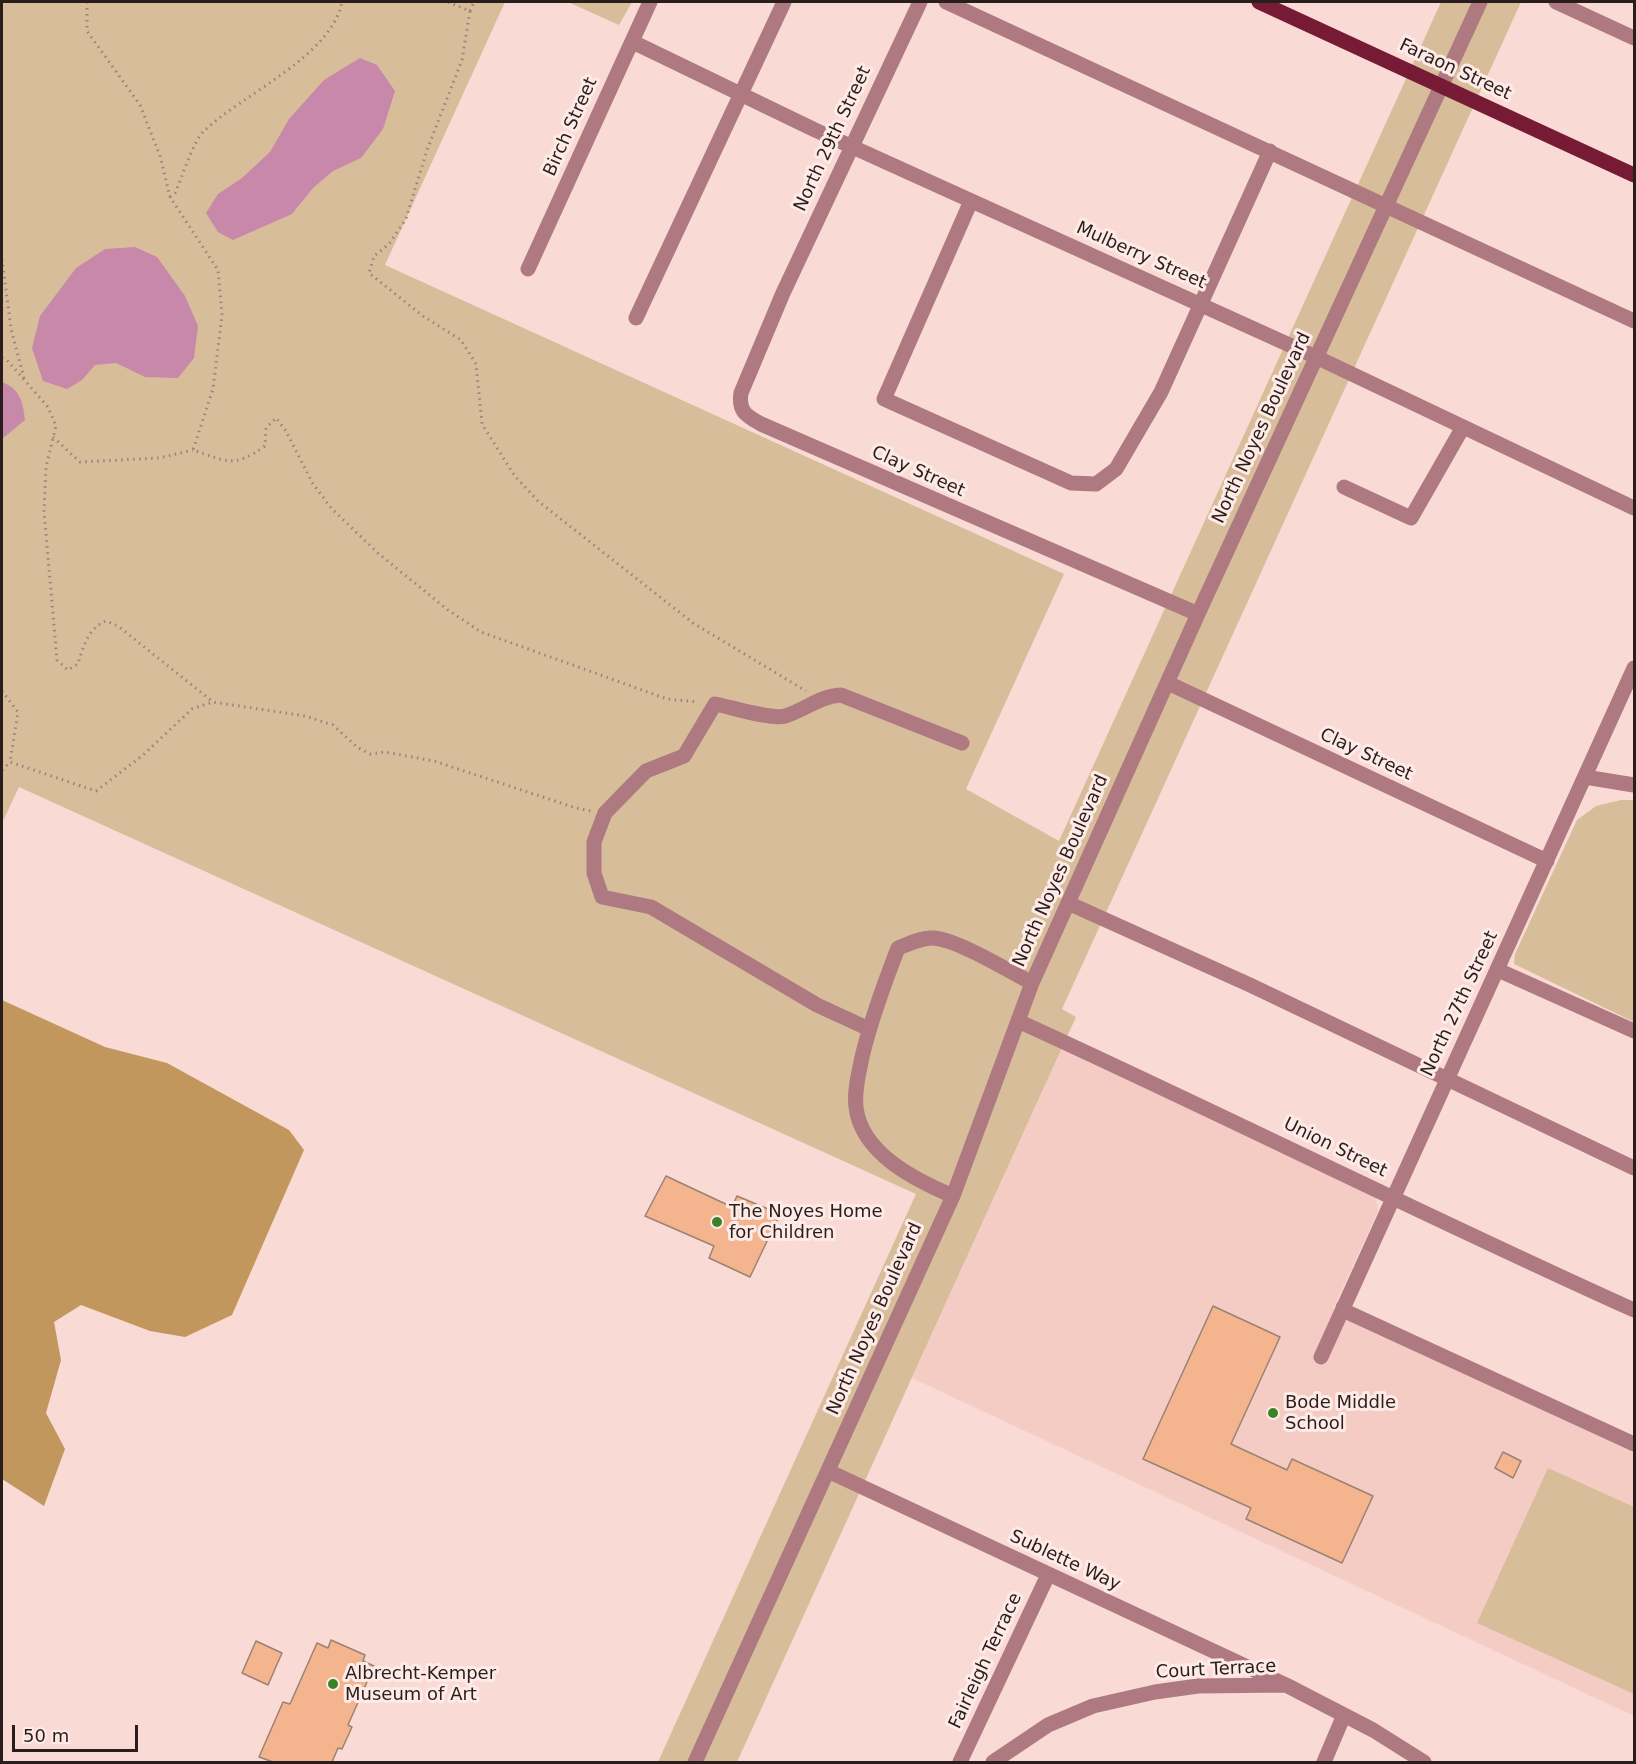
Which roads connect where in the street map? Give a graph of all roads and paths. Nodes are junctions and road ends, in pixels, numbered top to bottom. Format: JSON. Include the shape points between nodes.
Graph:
{"nodes":[{"id":1,"x":87,"y":2,"type":"edge"},
{"id":2,"x":342,"y":2,"type":"edge"},
{"id":3,"x":448,"y":2,"type":"edge"},
{"id":4,"x":474,"y":2,"type":"edge"},
{"id":5,"x":650,"y":2,"type":"edge"},
{"id":6,"x":784,"y":2,"type":"edge"},
{"id":7,"x":920,"y":2,"type":"edge"},
{"id":8,"x":946,"y":2,"type":"edge"},
{"id":9,"x":1259,"y":2,"type":"edge"},
{"id":10,"x":1480,"y":2,"type":"edge"},
{"id":11,"x":1556,"y":2,"type":"edge"},
{"id":12,"x":470,"y":11,"type":"junction"},
{"id":13,"x":1635,"y":38,"type":"edge"},
{"id":14,"x":630,"y":44,"type":"junction"},
{"id":15,"x":1442,"y":85,"type":"junction"},
{"id":16,"x":740,"y":94,"type":"junction"},
{"id":17,"x":851,"y":146,"type":"junction"},
{"id":18,"x":1270,"y":151,"type":"junction"},
{"id":19,"x":1635,"y":175,"type":"edge"},
{"id":20,"x":170,"y":197,"type":"junction"},
{"id":21,"x":971,"y":201,"type":"junction"},
{"id":22,"x":1386,"y":205,"type":"junction"},
{"id":23,"x":2,"y":259,"type":"edge"},
{"id":24,"x":528,"y":269,"type":"dead end"},
{"id":25,"x":783,"y":292,"type":"joint"},
{"id":26,"x":1201,"y":305,"type":"junction"},
{"id":27,"x":636,"y":318,"type":"dead end"},
{"id":28,"x":1635,"y":321,"type":"edge"},
{"id":29,"x":1316,"y":357,"type":"junction"},
{"id":30,"x":2,"y":358,"type":"edge"},
{"id":31,"x":25,"y":380,"type":"junction"},
{"id":32,"x":1463,"y":428,"type":"junction"},
{"id":33,"x":53,"y":437,"type":"junction"},
{"id":34,"x":193,"y":450,"type":"junction"},
{"id":35,"x":1344,"y":487,"type":"dead end"},
{"id":36,"x":1635,"y":508,"type":"edge"},
{"id":37,"x":1198,"y":614,"type":"junction"},
{"id":38,"x":1635,"y":668,"type":"edge"},
{"id":39,"x":1168,"y":683,"type":"junction"},
{"id":40,"x":2,"y":691,"type":"edge"},
{"id":41,"x":819,"y":700,"type":"junction"},
{"id":42,"x":213,"y":702,"type":"junction"},
{"id":43,"x":715,"y":704,"type":"junction"},
{"id":44,"x":962,"y":743,"type":"dead end"},
{"id":45,"x":10,"y":762,"type":"junction"},
{"id":46,"x":2,"y":770,"type":"edge"},
{"id":47,"x":1585,"y":777,"type":"junction"},
{"id":48,"x":1635,"y":785,"type":"edge"},
{"id":49,"x":605,"y":813,"type":"junction"},
{"id":50,"x":1547,"y":861,"type":"junction"},
{"id":51,"x":1068,"y":903,"type":"junction"},
{"id":52,"x":1498,"y":970,"type":"junction"},
{"id":53,"x":1032,"y":983,"type":"junction"},
{"id":54,"x":1018,"y":1021,"type":"junction"},
{"id":55,"x":868,"y":1029,"type":"junction"},
{"id":56,"x":1635,"y":1031,"type":"edge"},
{"id":57,"x":1447,"y":1080,"type":"junction"},
{"id":58,"x":1635,"y":1168,"type":"edge"},
{"id":59,"x":953,"y":1196,"type":"junction"},
{"id":60,"x":1392,"y":1198,"type":"junction"},
{"id":61,"x":1343,"y":1307,"type":"junction"},
{"id":62,"x":1635,"y":1310,"type":"edge"},
{"id":63,"x":1321,"y":1357,"type":"dead end"},
{"id":64,"x":1635,"y":1444,"type":"edge"},
{"id":65,"x":828,"y":1471,"type":"junction"},
{"id":66,"x":1048,"y":1575,"type":"junction"},
{"id":67,"x":1286,"y":1686,"type":"junction"},
{"id":68,"x":1344,"y":1715,"type":"junction"},
{"id":69,"x":694,"y":1762,"type":"edge"},
{"id":70,"x":960,"y":1762,"type":"edge"},
{"id":71,"x":993,"y":1762,"type":"edge"},
{"id":72,"x":1324,"y":1762,"type":"edge"},
{"id":73,"x":1424,"y":1762,"type":"edge"}],
"edges":[{"from":1,"to":20,"type":"path","via":[[87,31],[140,105],[160,156]]},
{"from":2,"to":20,"type":"path","via":[[333,22],[311,48],[202,132]]},
{"from":3,"to":12,"type":"path"},
{"from":4,"to":12,"type":"path"},
{"from":5,"to":14,"type":"street","name":"Birch Street"},
{"from":6,"to":16,"type":"street"},
{"from":7,"to":17,"type":"street","name":"North 29th Street"},
{"from":8,"to":18,"type":"street"},
{"from":9,"to":15,"type":"main road","name":"Faraon Street"},
{"from":10,"to":15,"type":"street","name":"North Noyes Boulevard"},
{"from":11,"to":13,"type":"street"},
{"from":12,"to":41,"type":"path","via":[[462,60],[405,219],[389,244],[374,256],[369,273],[461,340],[476,364],[482,424],[514,475],[538,501],[693,623]]},
{"from":14,"to":16,"type":"street","name":"Mulberry Street"},
{"from":14,"to":24,"type":"street","name":"Birch Street"},
{"from":15,"to":19,"type":"main road","name":"Faraon Street"},
{"from":15,"to":22,"type":"street","name":"North Noyes Boulevard"},
{"from":16,"to":17,"type":"street","name":"Mulberry Street"},
{"from":16,"to":27,"type":"street"},
{"from":17,"to":21,"type":"street","name":"Mulberry Street"},
{"from":17,"to":25,"type":"street","name":"North 29th Street"},
{"from":18,"to":22,"type":"street"},
{"from":18,"to":26,"type":"street"},
{"from":20,"to":34,"type":"path","via":[[218,270],[222,315],[213,389]]},
{"from":21,"to":26,"type":"street","name":"Mulberry Street"},
{"from":21,"to":26,"type":"street","via":[[884,399],[1060,479],[1096,484],[1116,469],[1161,392]]},
{"from":22,"to":28,"type":"street"},
{"from":22,"to":29,"type":"street","name":"North Noyes Boulevard"},
{"from":23,"to":31,"type":"path","via":[[11,329]]},
{"from":25,"to":37,"type":"street","name":"Clay Street","via":[[741,393],[743,413]]},
{"from":26,"to":29,"type":"street","name":"Mulberry Street"},
{"from":29,"to":32,"type":"street","name":"Mulberry Street"},
{"from":29,"to":37,"type":"street","name":"North Noyes Boulevard"},
{"from":30,"to":31,"type":"path"},
{"from":31,"to":33,"type":"path","via":[[48,407],[56,426]]},
{"from":32,"to":35,"type":"street","via":[[1411,518]]},
{"from":32,"to":36,"type":"street","name":"Mulberry Street"},
{"from":33,"to":34,"type":"path","via":[[80,462],[159,458]]},
{"from":33,"to":42,"type":"path","via":[[46,467],[44,511],[57,660],[68,670],[78,664],[83,646],[96,625],[106,621]]},
{"from":34,"to":43,"type":"path","via":[[232,463],[265,446],[266,428],[276,418],[313,484],[332,509],[379,554],[448,610],[473,626],[667,699]]},
{"from":37,"to":39,"type":"street","name":"North Noyes Boulevard"},
{"from":38,"to":47,"type":"street","name":"North 27th Street"},
{"from":39,"to":50,"type":"street","name":"Clay Street"},
{"from":39,"to":51,"type":"street","name":"North Noyes Boulevard"},
{"from":40,"to":45,"type":"path","via":[[18,712]]},
{"from":41,"to":43,"type":"street","via":[[782,717]]},
{"from":41,"to":44,"type":"street","via":[[841,695]]},
{"from":42,"to":45,"type":"path","via":[[192,710],[143,755],[96,790]]},
{"from":42,"to":49,"type":"path","via":[[305,716],[333,725],[370,754],[385,752],[434,761],[576,808]]},
{"from":43,"to":49,"type":"street","via":[[684,756],[646,771]]},
{"from":45,"to":46,"type":"path"},
{"from":47,"to":48,"type":"street"},
{"from":47,"to":50,"type":"street","name":"North 27th Street"},
{"from":49,"to":55,"type":"street","via":[[594,842],[594,873],[602,897],[651,908],[817,1005]]},
{"from":50,"to":52,"type":"street","name":"North 27th Street"},
{"from":51,"to":53,"type":"street","name":"North Noyes Boulevard"},
{"from":51,"to":57,"type":"street"},
{"from":52,"to":56,"type":"street"},
{"from":52,"to":57,"type":"street","name":"North 27th Street"},
{"from":53,"to":54,"type":"street","name":"North Noyes Boulevard"},
{"from":53,"to":55,"type":"street","via":[[978,954],[935,938],[919,940],[898,948]]},
{"from":54,"to":59,"type":"street","name":"North Noyes Boulevard"},
{"from":54,"to":60,"type":"street","name":"Union Street"},
{"from":55,"to":59,"type":"street","via":[[855,1090],[856,1109],[867,1136],[886,1157],[925,1184]]},
{"from":57,"to":58,"type":"street"},
{"from":57,"to":60,"type":"street","name":"North 27th Street"},
{"from":59,"to":65,"type":"street","name":"North Noyes Boulevard"},
{"from":60,"to":61,"type":"street","name":"North 27th Street"},
{"from":60,"to":62,"type":"street","name":"Union Street"},
{"from":61,"to":63,"type":"street","name":"North 27th Street"},
{"from":61,"to":64,"type":"street"},
{"from":65,"to":66,"type":"street","name":"Sublette Way"},
{"from":65,"to":69,"type":"street","name":"North Noyes Boulevard"},
{"from":66,"to":67,"type":"street","name":"Sublette Way"},
{"from":66,"to":70,"type":"street","name":"Fairleigh Terrace"},
{"from":67,"to":68,"type":"street","name":"Court Terrace"},
{"from":67,"to":71,"type":"street","name":"Court Terrace","via":[[1198,1686],[1093,1706],[1048,1725]]},
{"from":68,"to":72,"type":"street"},
{"from":68,"to":73,"type":"street"}]}
